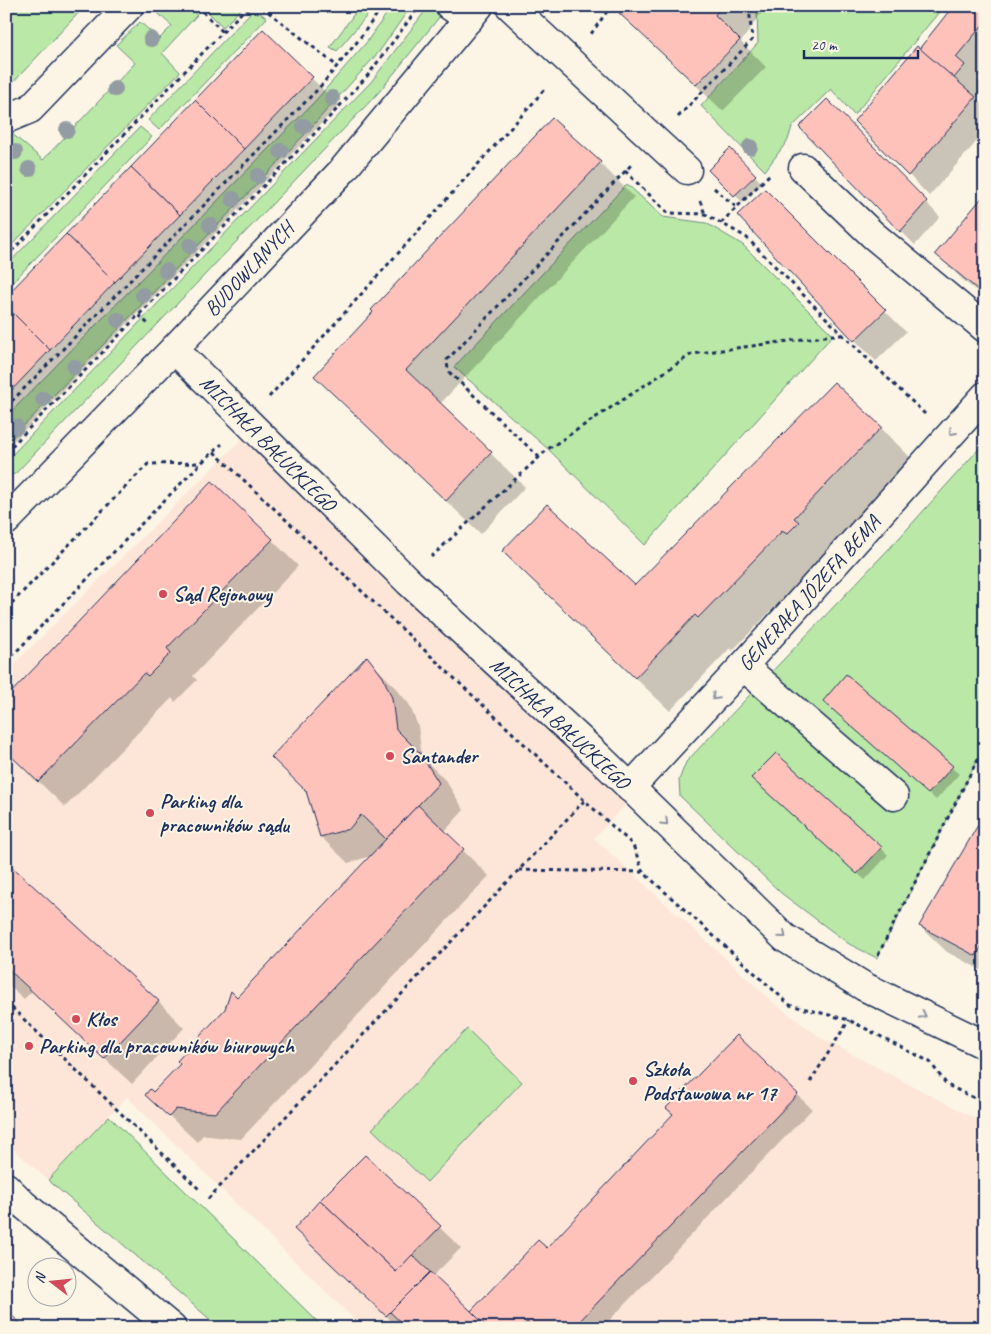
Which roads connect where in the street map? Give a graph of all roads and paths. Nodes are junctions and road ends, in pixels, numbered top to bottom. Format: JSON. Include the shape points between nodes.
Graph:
{"nodes":[{"id":1,"x":129,"y":6,"type":"edge"},
{"id":2,"x":197,"y":6,"type":"edge"},
{"id":3,"x":383,"y":6,"type":"edge"},
{"id":4,"x":419,"y":6,"type":"edge"},
{"id":5,"x":510,"y":6,"type":"edge"},
{"id":6,"x":611,"y":6,"type":"edge"},
{"id":7,"x":750,"y":6,"type":"edge"},
{"id":8,"x":260,"y":7,"type":"edge"},
{"id":9,"x":466,"y":10,"type":"edge"},
{"id":10,"x":224,"y":32,"type":"junction"},
{"id":11,"x":568,"y":60,"type":"junction"},
{"id":12,"x":337,"y":66,"type":"junction"},
{"id":13,"x":6,"y":119,"type":"edge"},
{"id":14,"x":655,"y":141,"type":"junction"},
{"id":15,"x":803,"y":168,"type":"joint"},
{"id":16,"x":686,"y":170,"type":"dead end"},
{"id":17,"x":625,"y":171,"type":"junction"},
{"id":18,"x":721,"y":223,"type":"junction"},
{"id":19,"x":6,"y":257,"type":"edge"},
{"id":20,"x":985,"y":328,"type":"edge"},
{"id":21,"x":843,"y":335,"type":"junction"},
{"id":22,"x":174,"y":349,"type":"junction"},
{"id":23,"x":985,"y":396,"type":"edge"},
{"id":24,"x":6,"y":407,"type":"edge"},
{"id":25,"x":246,"y":421,"type":"junction"},
{"id":26,"x":949,"y":437,"type":"junction"},
{"id":27,"x":6,"y":452,"type":"edge"},
{"id":28,"x":214,"y":452,"type":"junction"},
{"id":29,"x":539,"y":457,"type":"junction"},
{"id":30,"x":201,"y":464,"type":"junction"},
{"id":31,"x":10,"y":511,"type":"edge"},
{"id":32,"x":431,"y":557,"type":"dead end"},
{"id":33,"x":6,"y":609,"type":"edge"},
{"id":34,"x":6,"y":662,"type":"edge"},
{"id":35,"x":744,"y":666,"type":"junction"},
{"id":36,"x":985,"y":745,"type":"edge"},
{"id":37,"x":570,"y":788,"type":"dead end"},
{"id":38,"x":630,"y":788,"type":"junction"},
{"id":39,"x":894,"y":796,"type":"dead end"},
{"id":40,"x":584,"y":801,"type":"dead end"},
{"id":41,"x":518,"y":870,"type":"junction"},
{"id":42,"x":643,"y":872,"type":"dead end"},
{"id":43,"x":877,"y":958,"type":"dead end"},
{"id":44,"x":6,"y":1002,"type":"edge"},
{"id":45,"x":849,"y":1020,"type":"dead end"},
{"id":46,"x":985,"y":1045,"type":"edge"},
{"id":47,"x":810,"y":1082,"type":"dead end"},
{"id":48,"x":6,"y":1187,"type":"edge"},
{"id":49,"x":199,"y":1189,"type":"dead end"},
{"id":50,"x":208,"y":1199,"type":"dead end"},
{"id":51,"x":172,"y":1328,"type":"edge"}],
"edges":[{"from":1,"to":13,"type":"street","via":[[30,108]]},
{"from":2,"to":10,"type":"path"},
{"from":3,"to":12,"type":"path"},
{"from":4,"to":27,"type":"path","via":[[368,75],[314,134]]},
{"from":5,"to":11,"type":"street"},
{"from":6,"to":11,"type":"path"},
{"from":7,"to":14,"type":"path","via":[[752,40]]},
{"from":8,"to":10,"type":"path","via":[[242,12]]},
{"from":8,"to":12,"type":"path"},
{"from":9,"to":22,"type":"street","name":"BUDOWLANYCH","via":[[342,171]]},
{"from":10,"to":19,"type":"path"},
{"from":11,"to":14,"type":"street"},
{"from":11,"to":25,"type":"path","via":[[520,118]]},
{"from":12,"to":24,"type":"path"},
{"from":14,"to":16,"type":"street"},
{"from":14,"to":17,"type":"path"},
{"from":15,"to":18,"type":"path","via":[[782,162]]},
{"from":15,"to":20,"type":"street","via":[[873,234]]},
{"from":17,"to":18,"type":"path","via":[[668,213],[706,214]]},
{"from":17,"to":29,"type":"path","via":[[447,360],[448,371]]},
{"from":18,"to":21,"type":"path","via":[[746,237]]},
{"from":21,"to":26,"type":"path"},
{"from":21,"to":29,"type":"path","via":[[692,354]]},
{"from":22,"to":25,"type":"street","name":"MICHAŁA BAŁUCKIEGO"},
{"from":22,"to":31,"type":"street","name":"BUDOWLANYCH"},
{"from":23,"to":26,"type":"street","name":"GENERAŁA JÓZEFA BEMA","one_way":true},
{"from":25,"to":28,"type":"path"},
{"from":25,"to":38,"type":"street","name":"MICHAŁA BAŁUCKIEGO","via":[[409,582]]},
{"from":26,"to":35,"type":"street","name":"GENERAŁA JÓZEFA BEMA"},
{"from":28,"to":30,"type":"path"},
{"from":28,"to":37,"type":"path"},
{"from":29,"to":32,"type":"path"},
{"from":30,"to":33,"type":"path","via":[[148,464]]},
{"from":30,"to":34,"type":"path"},
{"from":35,"to":38,"type":"street","name":"GENERAŁA JÓZEFA BEMA","one_way":true},
{"from":35,"to":39,"type":"street"},
{"from":36,"to":43,"type":"path"},
{"from":38,"to":46,"type":"street","name":"MICHAŁA BAŁUCKIEGO","one_way":true,"via":[[785,938],[864,987]]},
{"from":40,"to":41,"type":"path"},
{"from":41,"to":42,"type":"path"},
{"from":41,"to":50,"type":"path"},
{"from":44,"to":49,"type":"path"},
{"from":45,"to":47,"type":"path"},
{"from":48,"to":51,"type":"street"}]}
